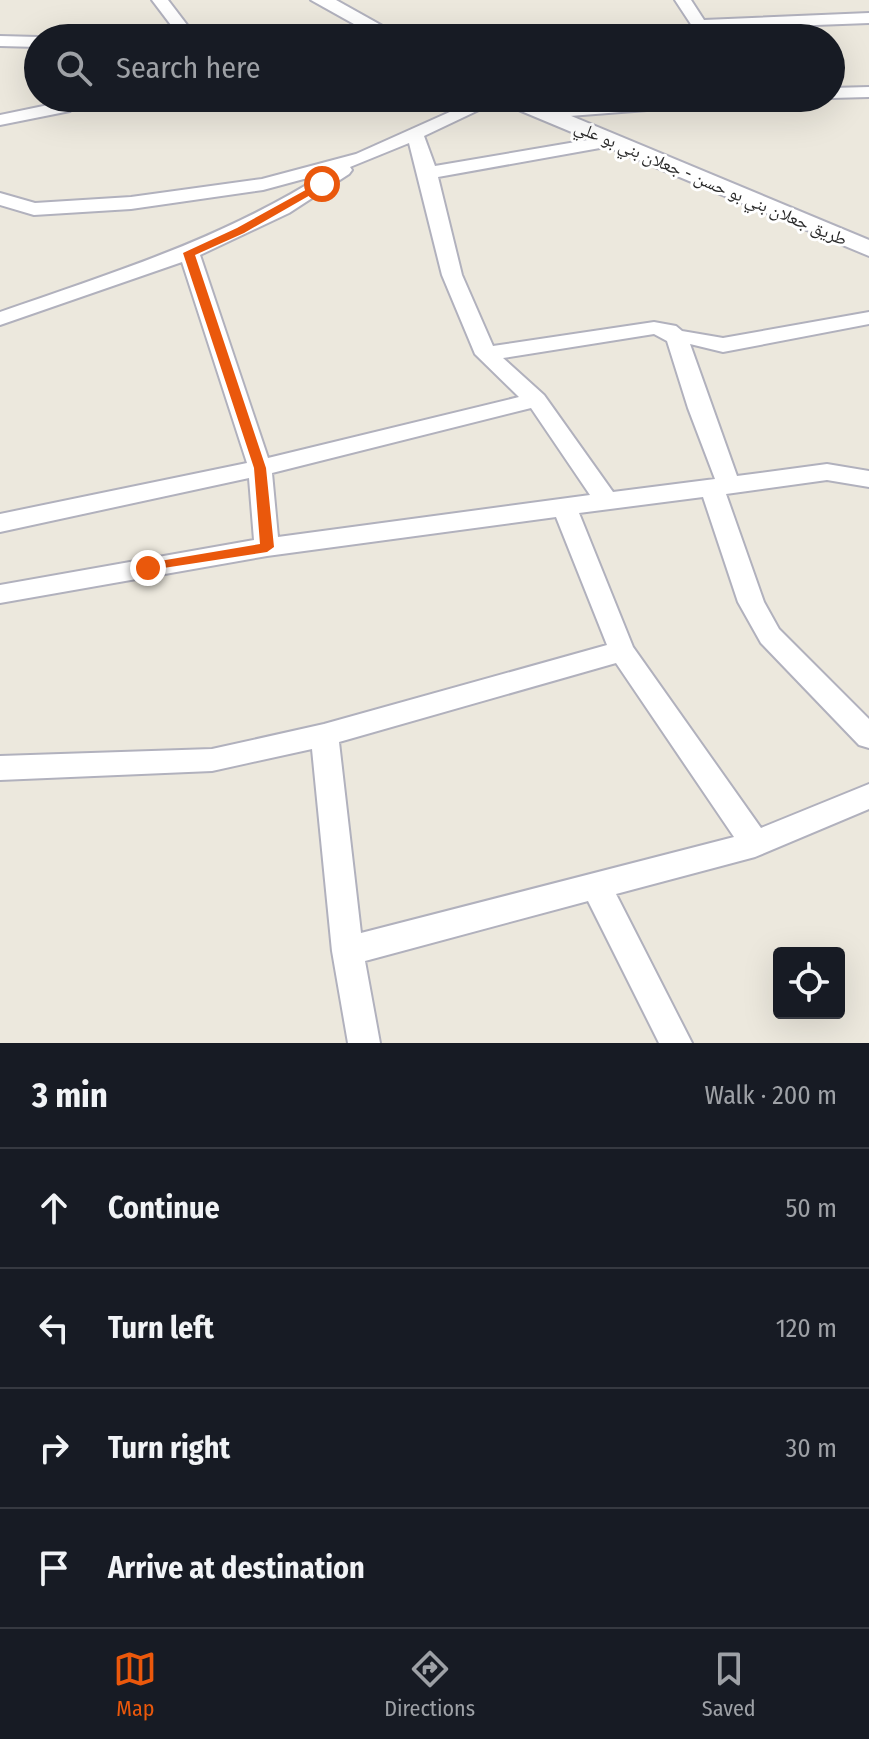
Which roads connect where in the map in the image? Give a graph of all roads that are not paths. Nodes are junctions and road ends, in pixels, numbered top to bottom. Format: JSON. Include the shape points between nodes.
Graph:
{"nodes":[{"id":1,"x":160,"y":0,"type":"edge"},
{"id":2,"x":321,"y":0,"type":"edge"},
{"id":3,"x":683,"y":0,"type":"edge"},
{"id":4,"x":799,"y":0,"type":"edge"},
{"id":5,"x":869,"y":18,"type":"edge"},
{"id":6,"x":809,"y":20,"type":"junction"},
{"id":7,"x":178,"y":24,"type":"edge"},
{"id":8,"x":367,"y":24,"type":"edge"},
{"id":9,"x":699,"y":24,"type":"edge"},
{"id":10,"x":774,"y":24,"type":"edge"},
{"id":11,"x":0,"y":41,"type":"edge"},
{"id":12,"x":24,"y":42,"type":"edge"},
{"id":13,"x":869,"y":92,"type":"edge"},
{"id":14,"x":845,"y":93,"type":"edge"},
{"id":15,"x":39,"y":112,"type":"edge"},
{"id":16,"x":465,"y":112,"type":"edge"},
{"id":17,"x":557,"y":112,"type":"edge"},
{"id":18,"x":544,"y":113,"type":"joint"},
{"id":19,"x":0,"y":120,"type":"edge"},
{"id":20,"x":415,"y":135,"type":"junction"},
{"id":21,"x":611,"y":141,"type":"junction"},
{"id":22,"x":362,"y":158,"type":"junction"},
{"id":23,"x":428,"y":173,"type":"junction"},
{"id":24,"x":0,"y":199,"type":"edge"},
{"id":25,"x":869,"y":249,"type":"edge"},
{"id":26,"x":189,"y":253,"type":"junction"},
{"id":27,"x":869,"y":318,"type":"edge"},
{"id":28,"x":0,"y":319,"type":"edge"},
{"id":29,"x":677,"y":338,"type":"junction"},
{"id":30,"x":486,"y":354,"type":"junction"},
{"id":31,"x":536,"y":400,"type":"junction"},
{"id":32,"x":260,"y":468,"type":"junction"},
{"id":33,"x":869,"y":479,"type":"edge"},
{"id":34,"x":720,"y":486,"type":"junction"},
{"id":35,"x":607,"y":502,"type":"junction"},
{"id":36,"x":565,"y":508,"type":"junction"},
{"id":37,"x":0,"y":523,"type":"edge"},
{"id":38,"x":267,"y":547,"type":"junction"},
{"id":39,"x":0,"y":594,"type":"edge"},
{"id":40,"x":622,"y":651,"type":"junction"},
{"id":41,"x":324,"y":735,"type":"junction"},
{"id":42,"x":869,"y":737,"type":"edge"},
{"id":43,"x":0,"y":768,"type":"edge"},
{"id":44,"x":869,"y":796,"type":"edge"},
{"id":45,"x":755,"y":844,"type":"junction"},
{"id":46,"x":596,"y":886,"type":"junction"},
{"id":47,"x":348,"y":951,"type":"junction"},
{"id":48,"x":364,"y":1043,"type":"edge"},
{"id":49,"x":676,"y":1043,"type":"edge"}],
"edges":[{"from":1,"to":7,"type":"street"},
{"from":2,"to":8,"type":"street"},
{"from":3,"to":9,"type":"street"},
{"from":4,"to":6,"type":"street"},
{"from":5,"to":6,"type":"street"},
{"from":6,"to":10,"type":"street"},
{"from":11,"to":12,"type":"street"},
{"from":13,"to":14,"type":"street"},
{"from":15,"to":19,"type":"street"},
{"from":16,"to":20,"type":"street"},
{"from":17,"to":18,"type":"street"},
{"from":18,"to":21,"type":"street","name":"طريق جعلان بني بو حسن - جعلان بني بو علي"},
{"from":20,"to":22,"type":"street"},
{"from":20,"to":23,"type":"street"},
{"from":21,"to":23,"type":"street"},
{"from":21,"to":25,"type":"street","name":"طريق جعلان بني بو حسن - جعلان بني بو علي"},
{"from":22,"to":24,"type":"street","via":[[263,184],[131,203],[34,209]]},
{"from":22,"to":26,"type":"street","via":[[282,209]]},
{"from":23,"to":30,"type":"street","via":[[452,275]]},
{"from":26,"to":28,"type":"street"},
{"from":26,"to":32,"type":"street"},
{"from":27,"to":29,"type":"street","via":[[723,345]]},
{"from":29,"to":30,"type":"street","via":[[654,328]]},
{"from":29,"to":34,"type":"street"},
{"from":30,"to":31,"type":"street"},
{"from":31,"to":32,"type":"street"},
{"from":31,"to":35,"type":"street"},
{"from":32,"to":37,"type":"street"},
{"from":32,"to":38,"type":"street"},
{"from":33,"to":34,"type":"street","via":[[827,472]]},
{"from":34,"to":35,"type":"street"},
{"from":34,"to":42,"type":"street","via":[[751,602],[770,636]]},
{"from":35,"to":36,"type":"street"},
{"from":36,"to":38,"type":"street"},
{"from":36,"to":40,"type":"street"},
{"from":38,"to":39,"type":"street"},
{"from":40,"to":41,"type":"street"},
{"from":40,"to":45,"type":"street"},
{"from":41,"to":43,"type":"street","via":[[212,760]]},
{"from":41,"to":47,"type":"street"},
{"from":44,"to":45,"type":"street"},
{"from":45,"to":46,"type":"street"},
{"from":46,"to":47,"type":"street"},
{"from":46,"to":49,"type":"street"},
{"from":47,"to":48,"type":"street"}]}
